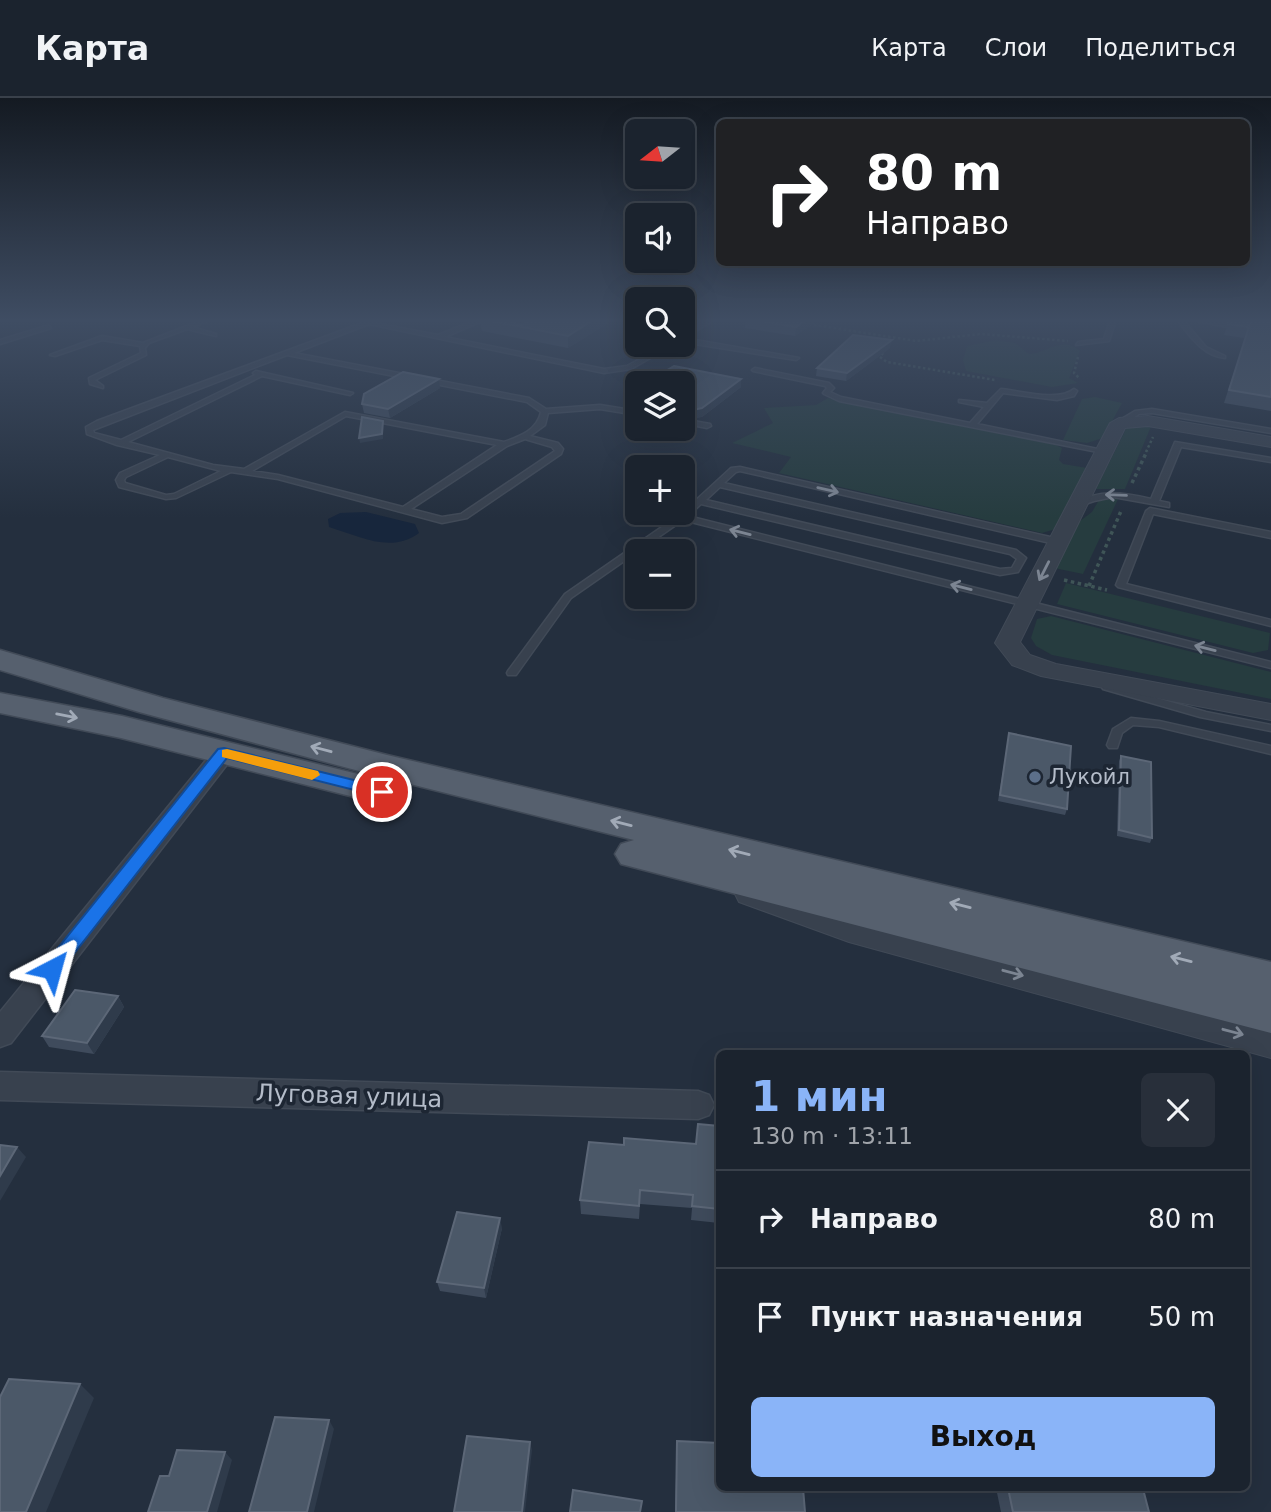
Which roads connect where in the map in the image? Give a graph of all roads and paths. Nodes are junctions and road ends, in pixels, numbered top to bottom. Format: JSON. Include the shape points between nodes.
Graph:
{"nodes":[{"id":1,"x":196,"y":386,"type":"edge"},
{"id":2,"x":237,"y":386,"type":"edge"},
{"id":3,"x":318,"y":386,"type":"edge"},
{"id":4,"x":457,"y":386,"type":"edge"},
{"id":5,"x":829,"y":386,"type":"edge"},
{"id":6,"x":1078,"y":386,"type":"edge"},
{"id":7,"x":1074,"y":391,"type":"joint"},
{"id":8,"x":350,"y":393,"type":"dead end"},
{"id":9,"x":961,"y":401,"type":"dead end"},
{"id":10,"x":987,"y":405,"type":"junction"},
{"id":11,"x":545,"y":411,"type":"junction"},
{"id":12,"x":625,"y":411,"type":"edge"},
{"id":13,"x":1119,"y":423,"type":"junction"},
{"id":14,"x":695,"y":424,"type":"edge"},
{"id":15,"x":972,"y":425,"type":"junction"},
{"id":16,"x":707,"y":426,"type":"dead end"},
{"id":17,"x":1271,"y":431,"type":"edge"},
{"id":18,"x":525,"y":438,"type":"junction"},
{"id":19,"x":1271,"y":442,"type":"edge"},
{"id":20,"x":120,"y":443,"type":"junction"},
{"id":21,"x":505,"y":444,"type":"junction"},
{"id":22,"x":1103,"y":450,"type":"junction"},
{"id":23,"x":167,"y":455,"type":"junction"},
{"id":24,"x":1271,"y":460,"type":"edge"},
{"id":25,"x":229,"y":470,"type":"junction"},
{"id":26,"x":243,"y":473,"type":"junction"},
{"id":27,"x":719,"y":484,"type":"junction"},
{"id":28,"x":699,"y":501,"type":"junction"},
{"id":29,"x":1154,"y":503,"type":"junction"},
{"id":30,"x":1079,"y":504,"type":"junction"},
{"id":31,"x":695,"y":505,"type":"edge"},
{"id":32,"x":405,"y":510,"type":"junction"},
{"id":33,"x":695,"y":520,"type":"edge"},
{"id":34,"x":670,"y":525,"type":"edge"},
{"id":35,"x":1271,"y":527,"type":"edge"},
{"id":36,"x":1271,"y":534,"type":"edge"},
{"id":37,"x":1059,"y":542,"type":"junction"},
{"id":38,"x":1027,"y":604,"type":"junction"},
{"id":39,"x":1271,"y":623,"type":"edge"},
{"id":40,"x":0,"y":660,"type":"edge"},
{"id":41,"x":1271,"y":665,"type":"edge"},
{"id":42,"x":1050,"y":671,"type":"junction"},
{"id":43,"x":512,"y":673,"type":"dead end"},
{"id":44,"x":0,"y":703,"type":"edge"},
{"id":45,"x":1271,"y":712,"type":"edge"},
{"id":46,"x":1271,"y":728,"type":"edge"},
{"id":47,"x":1113,"y":745,"type":"dead end"},
{"id":48,"x":1271,"y":750,"type":"edge"},
{"id":49,"x":224,"y":753,"type":"junction"},
{"id":50,"x":645,"y":857,"type":"junction"},
{"id":51,"x":1271,"y":981,"type":"edge"},
{"id":52,"x":1271,"y":1014,"type":"edge"},
{"id":53,"x":0,"y":1034,"type":"edge"},
{"id":54,"x":1271,"y":1042,"type":"edge"},
{"id":55,"x":0,"y":1086,"type":"edge"},
{"id":56,"x":698,"y":1105,"type":"dead end"}],
"edges":[{"from":1,"to":20,"type":"lane","via":[[89,429],[99,439]]},
{"from":2,"to":20,"type":"lane"},
{"from":3,"to":8,"type":"lane"},
{"from":4,"to":11,"type":"lane","via":[[529,400]]},
{"from":5,"to":15,"type":"lane","via":[[826,393],[839,399]]},
{"from":6,"to":7,"type":"path"},
{"from":7,"to":10,"type":"lane","via":[[1057,398],[1001,391]]},
{"from":9,"to":10,"type":"lane"},
{"from":10,"to":15,"type":"lane"},
{"from":11,"to":12,"type":"lane","via":[[600,407]]},
{"from":11,"to":18,"type":"lane","via":[[542,423]]},
{"from":13,"to":17,"type":"lane","via":[[1137,412],[1152,411]]},
{"from":13,"to":19,"type":"street","via":[[1148,421]]},
{"from":13,"to":22,"type":"street"},
{"from":14,"to":16,"type":"lane"},
{"from":15,"to":22,"type":"lane"},
{"from":18,"to":21,"type":"lane"},
{"from":18,"to":32,"type":"lane","via":[[555,445],[558,452],[464,516],[442,520]]},
{"from":20,"to":23,"type":"lane"},
{"from":21,"to":26,"type":"lane","via":[[345,414]]},
{"from":21,"to":32,"type":"lane"},
{"from":22,"to":30,"type":"street"},
{"from":23,"to":25,"type":"lane"},
{"from":23,"to":25,"type":"lane","via":[[122,475],[122,485],[176,496]]},
{"from":24,"to":29,"type":"lane","via":[[1178,444]]},
{"from":25,"to":26,"type":"lane"},
{"from":26,"to":32,"type":"lane","via":[[278,477]]},
{"from":27,"to":28,"type":"lane"},
{"from":27,"to":28,"type":"lane","via":[[1013,552],[1022,558],[1015,570],[1000,572]]},
{"from":27,"to":37,"type":"lane","one_way":true,"via":[[743,467]]},
{"from":28,"to":31,"type":"lane"},
{"from":29,"to":30,"type":"lane","one_way":true,"via":[[1112,494]]},
{"from":29,"to":35,"type":"lane"},
{"from":30,"to":37,"type":"street"},
{"from":38,"to":33,"type":"lane","one_way":true},
{"from":34,"to":43,"type":"lane","via":[[568,596]]},
{"from":36,"to":39,"type":"lane","via":[[1148,511],[1121,585]]},
{"from":37,"to":38,"type":"street","one_way":true},
{"from":41,"to":38,"type":"lane","one_way":true},
{"from":38,"to":42,"type":"street","via":[[1007,643],[1021,660]]},
{"from":51,"to":40,"type":"main road","one_way":true,"via":[[387,767]]},
{"from":42,"to":45,"type":"street"},
{"from":42,"to":46,"type":"lane","via":[[1204,715]]},
{"from":44,"to":49,"type":"main road","one_way":true},
{"from":47,"to":48,"type":"lane","via":[[1117,730],[1131,721]]},
{"from":49,"to":50,"type":"main road"},
{"from":49,"to":53,"type":"street"},
{"from":50,"to":52,"type":"main road"},
{"from":50,"to":54,"type":"street","one_way":true,"via":[[849,929]]},
{"from":55,"to":56,"type":"street","name":"Луговая улица"}]}
